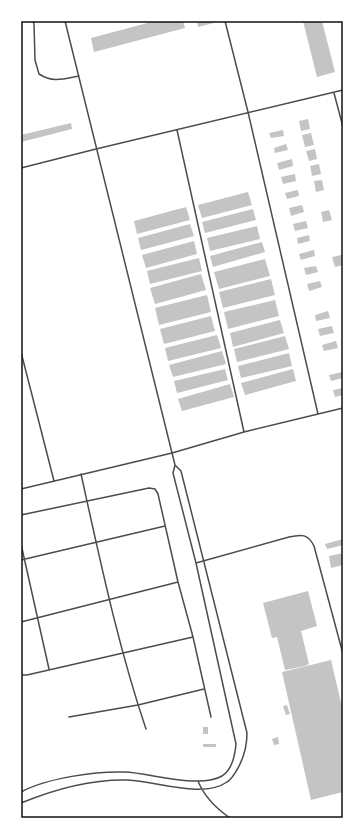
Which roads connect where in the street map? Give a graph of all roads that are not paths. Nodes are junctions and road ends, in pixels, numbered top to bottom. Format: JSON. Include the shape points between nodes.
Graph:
{"nodes":[{"id":1,"x":32,"y":21,"type":"edge"},
{"id":2,"x":65,"y":21,"type":"edge"},
{"id":3,"x":225,"y":21,"type":"edge"},
{"id":4,"x":79,"y":76,"type":"junction"},
{"id":5,"x":343,"y":90,"type":"edge"},
{"id":6,"x":334,"y":92,"type":"junction"},
{"id":7,"x":248,"y":112,"type":"junction"},
{"id":8,"x":343,"y":127,"type":"edge"},
{"id":9,"x":177,"y":130,"type":"junction"},
{"id":10,"x":96,"y":149,"type":"junction"},
{"id":11,"x":21,"y":168,"type":"edge"},
{"id":12,"x":21,"y":352,"type":"edge"},
{"id":13,"x":343,"y":408,"type":"edge"},
{"id":14,"x":318,"y":414,"type":"junction"},
{"id":15,"x":244,"y":432,"type":"junction"},
{"id":16,"x":172,"y":453,"type":"junction"},
{"id":17,"x":175,"y":464,"type":"junction"},
{"id":18,"x":81,"y":474,"type":"junction"},
{"id":19,"x":54,"y":481,"type":"junction"},
{"id":20,"x":21,"y":489,"type":"edge"},
{"id":21,"x":87,"y":501,"type":"junction"},
{"id":22,"x":21,"y":515,"type":"edge"},
{"id":23,"x":165,"y":526,"type":"junction"},
{"id":24,"x":96,"y":542,"type":"junction"},
{"id":25,"x":21,"y":544,"type":"edge"},
{"id":26,"x":24,"y":559,"type":"junction"},
{"id":27,"x":21,"y":560,"type":"edge"},
{"id":28,"x":204,"y":561,"type":"junction"},
{"id":29,"x":196,"y":563,"type":"junction"},
{"id":30,"x":178,"y":582,"type":"junction"},
{"id":31,"x":109,"y":598,"type":"junction"},
{"id":32,"x":37,"y":617,"type":"junction"},
{"id":33,"x":21,"y":622,"type":"edge"},
{"id":34,"x":193,"y":637,"type":"junction"},
{"id":35,"x":123,"y":654,"type":"junction"},
{"id":36,"x":343,"y":654,"type":"edge"},
{"id":37,"x":49,"y":669,"type":"junction"},
{"id":38,"x":21,"y":675,"type":"edge"},
{"id":39,"x":204,"y":689,"type":"junction"},
{"id":40,"x":138,"y":705,"type":"junction"},
{"id":41,"x":69,"y":717,"type":"dead end"},
{"id":42,"x":211,"y":717,"type":"dead end"},
{"id":43,"x":146,"y":729,"type":"dead end"},
{"id":44,"x":198,"y":781,"type":"junction"},
{"id":45,"x":202,"y":790,"type":"junction"},
{"id":46,"x":21,"y":792,"type":"edge"},
{"id":47,"x":21,"y":803,"type":"edge"},
{"id":48,"x":230,"y":818,"type":"edge"}],
"edges":[{"from":1,"to":4,"type":"lane","via":[[35,60],[39,74],[47,79],[57,80]]},
{"from":2,"to":4,"type":"lane"},
{"from":3,"to":7,"type":"lane"},
{"from":4,"to":10,"type":"lane"},
{"from":5,"to":6,"type":"lane"},
{"from":6,"to":7,"type":"lane"},
{"from":6,"to":8,"type":"lane"},
{"from":7,"to":9,"type":"lane"},
{"from":7,"to":14,"type":"lane"},
{"from":9,"to":10,"type":"lane"},
{"from":9,"to":15,"type":"lane"},
{"from":10,"to":11,"type":"lane"},
{"from":10,"to":16,"type":"lane"},
{"from":12,"to":19,"type":"lane"},
{"from":13,"to":14,"type":"lane"},
{"from":14,"to":15,"type":"lane"},
{"from":15,"to":16,"type":"lane"},
{"from":16,"to":17,"type":"lane"},
{"from":16,"to":18,"type":"lane"},
{"from":17,"to":28,"type":"lane","via":[[181,471]]},
{"from":17,"to":29,"type":"lane","via":[[173,473]]},
{"from":18,"to":19,"type":"lane"},
{"from":18,"to":21,"type":"lane"},
{"from":19,"to":20,"type":"lane"},
{"from":21,"to":22,"type":"lane"},
{"from":21,"to":23,"type":"lane","via":[[152,488],[158,494]]},
{"from":21,"to":24,"type":"lane"},
{"from":23,"to":24,"type":"lane"},
{"from":23,"to":30,"type":"lane"},
{"from":24,"to":26,"type":"lane"},
{"from":24,"to":31,"type":"lane"},
{"from":25,"to":26,"type":"lane"},
{"from":26,"to":27,"type":"lane"},
{"from":26,"to":32,"type":"lane"},
{"from":28,"to":29,"type":"lane"},
{"from":28,"to":36,"type":"lane","via":[[289,537],[310,538]]},
{"from":28,"to":45,"type":"lane","via":[[247,733],[247,743],[232,777],[220,786]]},
{"from":29,"to":44,"type":"lane","via":[[236,744],[233,760],[223,776]]},
{"from":30,"to":31,"type":"lane"},
{"from":30,"to":34,"type":"lane"},
{"from":31,"to":32,"type":"lane"},
{"from":31,"to":35,"type":"lane"},
{"from":32,"to":33,"type":"lane"},
{"from":32,"to":37,"type":"lane"},
{"from":34,"to":35,"type":"lane"},
{"from":34,"to":39,"type":"lane"},
{"from":35,"to":37,"type":"lane"},
{"from":35,"to":40,"type":"lane"},
{"from":37,"to":38,"type":"lane"},
{"from":39,"to":40,"type":"lane"},
{"from":39,"to":42,"type":"lane"},
{"from":40,"to":41,"type":"lane"},
{"from":40,"to":43,"type":"lane"},
{"from":44,"to":45,"type":"lane"},
{"from":44,"to":46,"type":"lane","via":[[110,772],[51,781]]},
{"from":45,"to":47,"type":"lane","via":[[112,780],[63,788]]},
{"from":45,"to":48,"type":"lane","via":[[221,812]]}]}
